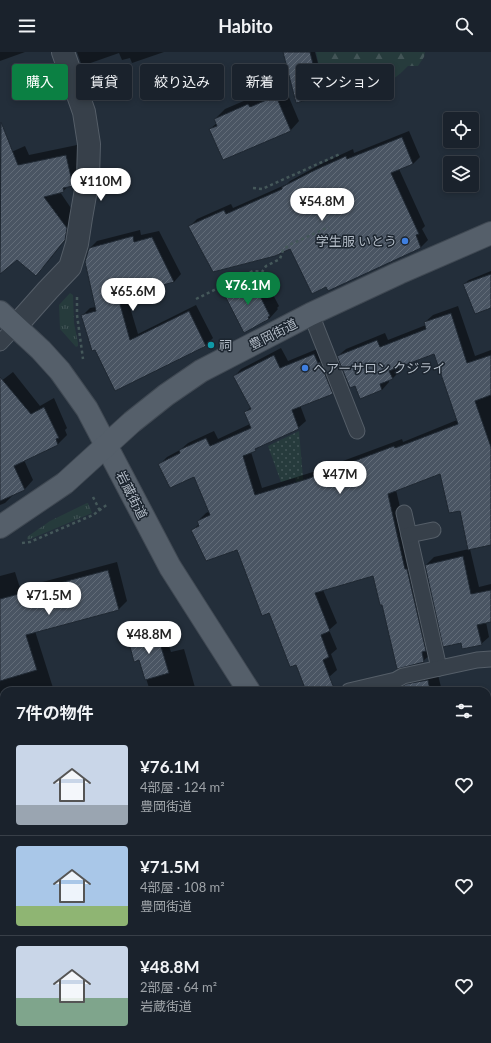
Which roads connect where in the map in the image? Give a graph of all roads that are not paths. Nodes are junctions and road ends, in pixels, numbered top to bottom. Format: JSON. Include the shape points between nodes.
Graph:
{"nodes":[{"id":1,"x":63,"y":52,"type":"edge"},
{"id":2,"x":491,"y":233,"type":"edge"},
{"id":3,"x":0,"y":312,"type":"edge"},
{"id":4,"x":311,"y":314,"type":"junction"},
{"id":5,"x":16,"y":326,"type":"junction"},
{"id":6,"x":0,"y":344,"type":"edge"},
{"id":7,"x":357,"y":431,"type":"dead end"},
{"id":8,"x":107,"y":445,"type":"junction"},
{"id":9,"x":404,"y":513,"type":"dead end"},
{"id":10,"x":0,"y":527,"type":"edge"},
{"id":11,"x":433,"y":530,"type":"dead end"},
{"id":12,"x":409,"y":535,"type":"junction"},
{"id":13,"x":491,"y":659,"type":"edge"},
{"id":14,"x":439,"y":668,"type":"junction"},
{"id":15,"x":246,"y":687,"type":"edge"},
{"id":16,"x":366,"y":687,"type":"edge"}],
"edges":[{"from":1,"to":5,"type":"street","via":[[84,112],[89,144],[88,178],[82,218],[70,267]]},
{"from":2,"to":4,"type":"main road","name":"豊岡街道"},
{"from":3,"to":5,"type":"main road","name":"岩蔵街道"},
{"from":4,"to":7,"type":"lane"},
{"from":4,"to":8,"type":"main road","name":"豊岡街道","via":[[180,385]]},
{"from":5,"to":6,"type":"lane"},
{"from":5,"to":8,"type":"main road","name":"岩蔵街道","via":[[60,371],[87,409]]},
{"from":8,"to":10,"type":"main road","name":"豊岡街道","via":[[65,483]]},
{"from":8,"to":15,"type":"main road","name":"岩蔵街道","via":[[177,579]]},
{"from":9,"to":12,"type":"lane"},
{"from":11,"to":12,"type":"lane"},
{"from":12,"to":14,"type":"lane"},
{"from":13,"to":14,"type":"lane"},
{"from":14,"to":16,"type":"lane"}]}
